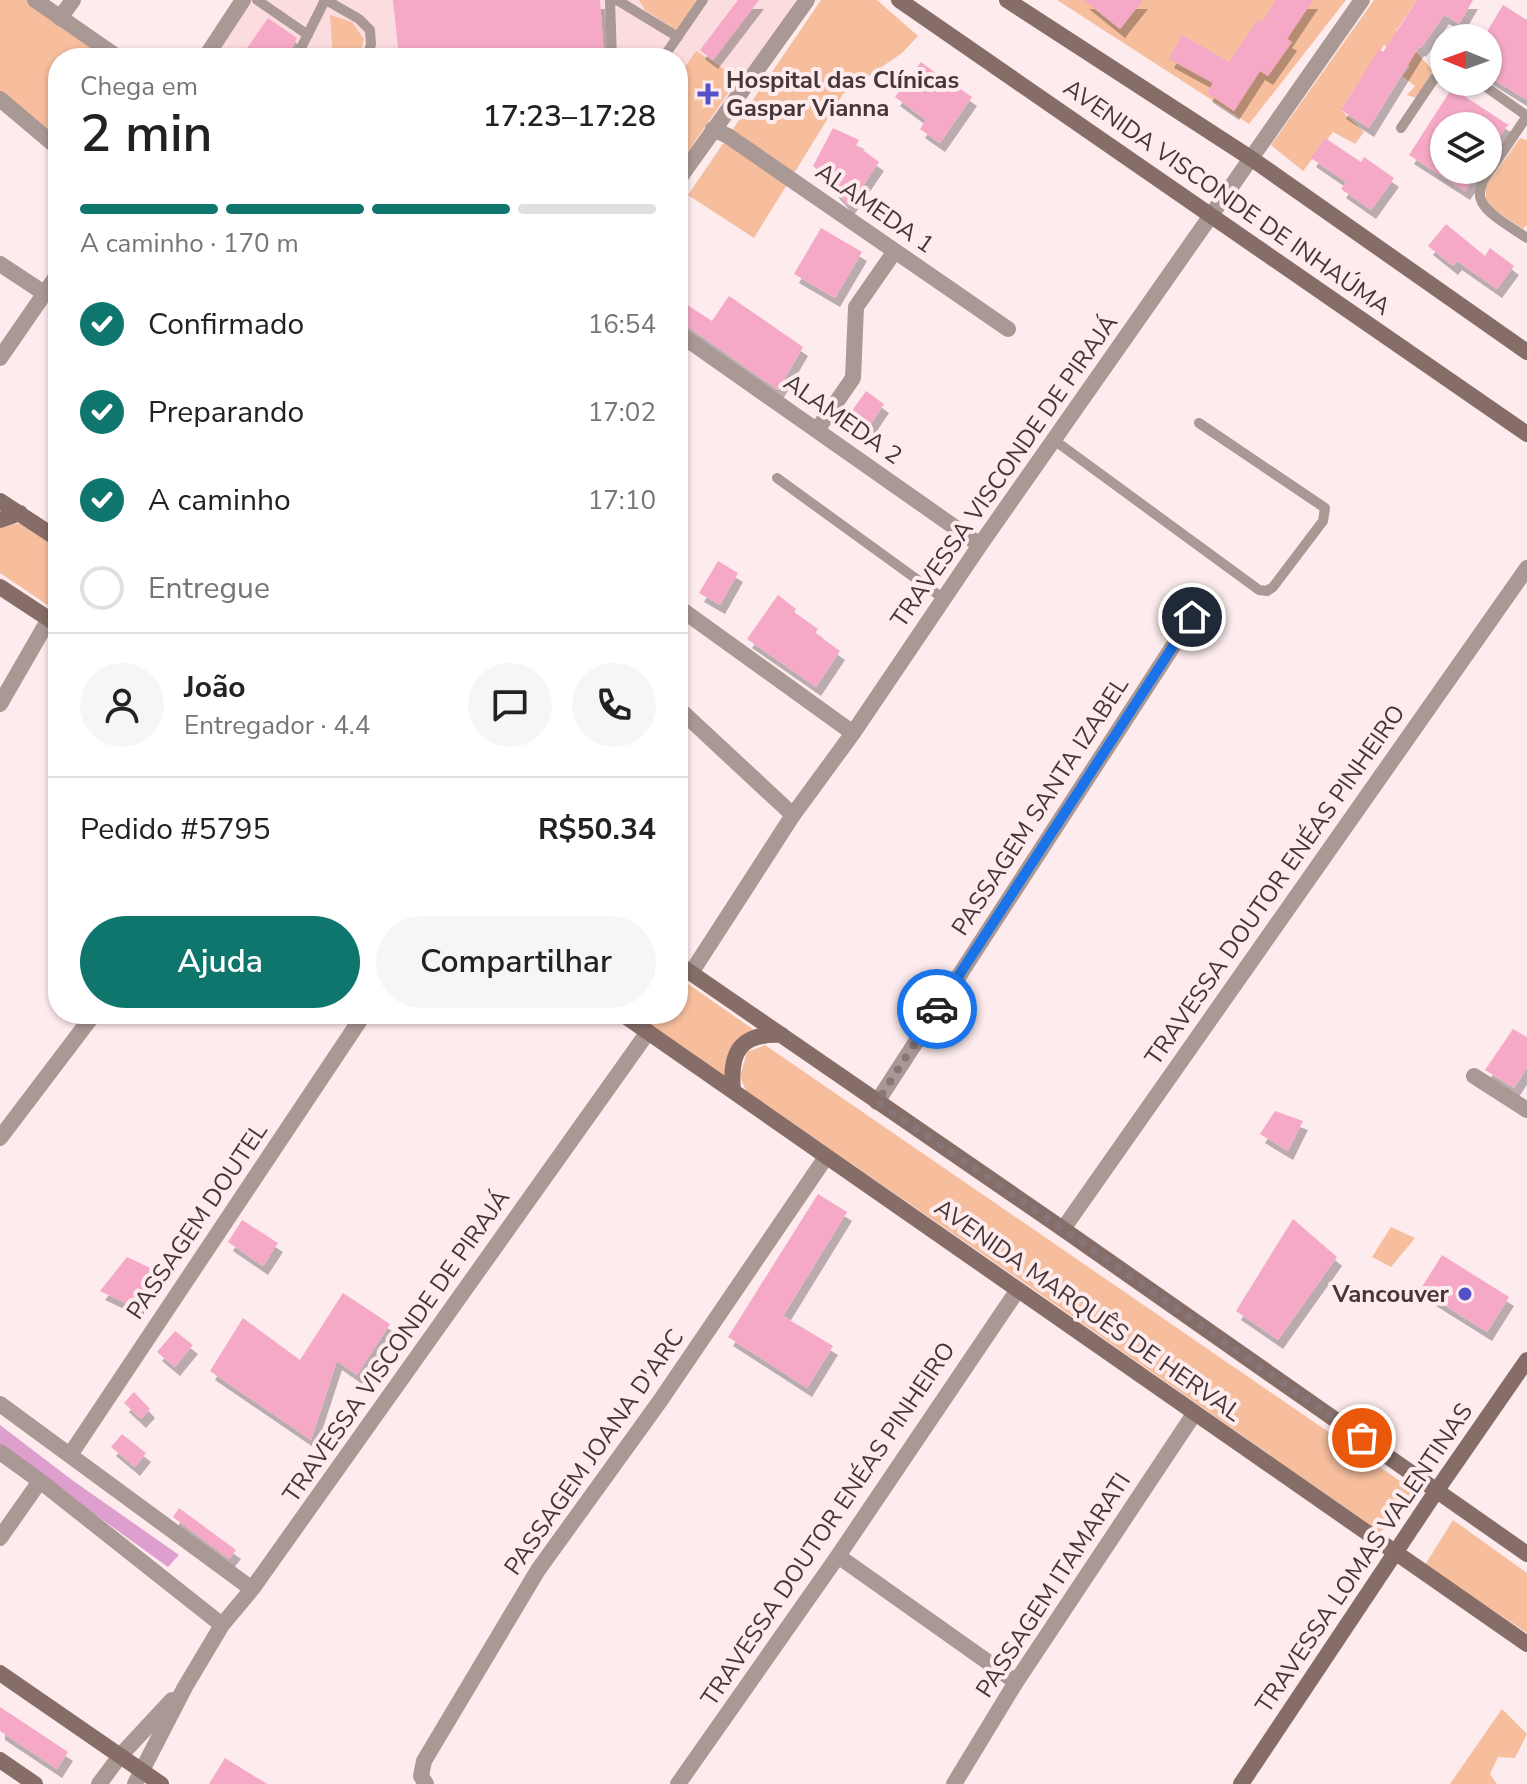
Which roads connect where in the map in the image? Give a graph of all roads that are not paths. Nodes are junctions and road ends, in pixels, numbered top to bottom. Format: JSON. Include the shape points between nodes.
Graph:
{"nodes":[{"id":1,"x":35,"y":0,"type":"edge"},
{"id":2,"x":73,"y":0,"type":"edge"},
{"id":3,"x":243,"y":0,"type":"edge"},
{"id":4,"x":257,"y":0,"type":"edge"},
{"id":5,"x":326,"y":0,"type":"edge"},
{"id":6,"x":610,"y":0,"type":"edge"},
{"id":7,"x":703,"y":0,"type":"edge"},
{"id":8,"x":807,"y":0,"type":"edge"},
{"id":9,"x":899,"y":0,"type":"edge"},
{"id":10,"x":1007,"y":0,"type":"edge"},
{"id":11,"x":1362,"y":0,"type":"edge"},
{"id":12,"x":624,"y":2,"type":"edge"},
{"id":13,"x":60,"y":18,"type":"junction"},
{"id":14,"x":308,"y":35,"type":"junction"},
{"id":15,"x":678,"y":37,"type":"junction"},
{"id":16,"x":104,"y":48,"type":"edge"},
{"id":17,"x":212,"y":48,"type":"edge"},
{"id":18,"x":301,"y":48,"type":"edge"},
{"id":19,"x":370,"y":48,"type":"edge"},
{"id":20,"x":612,"y":48,"type":"edge"},
{"id":21,"x":670,"y":48,"type":"edge"},
{"id":22,"x":1430,"y":85,"type":"edge"},
{"id":23,"x":1499,"y":96,"type":"edge"},
{"id":24,"x":0,"y":99,"type":"edge"},
{"id":25,"x":1401,"y":128,"type":"dead end"},
{"id":26,"x":713,"y":129,"type":"junction"},
{"id":27,"x":48,"y":140,"type":"edge"},
{"id":28,"x":1252,"y":159,"type":"junction"},
{"id":29,"x":688,"y":165,"type":"edge"},
{"id":30,"x":1210,"y":216,"type":"junction"},
{"id":31,"x":1527,"y":238,"type":"edge"},
{"id":32,"x":895,"y":251,"type":"junction"},
{"id":33,"x":0,"y":264,"type":"edge"},
{"id":34,"x":48,"y":288,"type":"edge"},
{"id":35,"x":44,"y":293,"type":"junction"},
{"id":36,"x":1008,"y":329,"type":"dead end"},
{"id":37,"x":688,"y":340,"type":"edge"},
{"id":38,"x":1527,"y":352,"type":"edge"},
{"id":39,"x":0,"y":358,"type":"edge"},
{"id":40,"x":1199,"y":423,"type":"dead end"},
{"id":41,"x":817,"y":430,"type":"junction"},
{"id":42,"x":1527,"y":434,"type":"edge"},
{"id":43,"x":1054,"y":440,"type":"junction"},
{"id":44,"x":777,"y":478,"type":"dead end"},
{"id":45,"x":0,"y":501,"type":"edge"},
{"id":46,"x":20,"y":513,"type":"junction"},
{"id":47,"x":0,"y":520,"type":"edge"},
{"id":48,"x":48,"y":532,"type":"edge"},
{"id":49,"x":980,"y":545,"type":"junction"},
{"id":50,"x":1527,"y":568,"type":"edge"},
{"id":51,"x":0,"y":587,"type":"edge"},
{"id":52,"x":944,"y":599,"type":"junction"},
{"id":53,"x":688,"y":614,"type":"edge"},
{"id":54,"x":1192,"y":617,"type":"dead end"},
{"id":55,"x":48,"y":618,"type":"edge"},
{"id":56,"x":48,"y":631,"type":"edge"},
{"id":57,"x":0,"y":704,"type":"edge"},
{"id":58,"x":688,"y":717,"type":"edge"},
{"id":59,"x":853,"y":733,"type":"junction"},
{"id":60,"x":793,"y":815,"type":"junction"},
{"id":61,"x":688,"y":962,"type":"edge"},
{"id":62,"x":688,"y":971,"type":"edge"},
{"id":63,"x":86,"y":1024,"type":"edge"},
{"id":64,"x":357,"y":1024,"type":"edge"},
{"id":65,"x":636,"y":1024,"type":"edge"},
{"id":66,"x":648,"y":1032,"type":"junction"},
{"id":67,"x":784,"y":1036,"type":"junction"},
{"id":68,"x":1474,"y":1076,"type":"dead end"},
{"id":69,"x":733,"y":1090,"type":"junction"},
{"id":70,"x":877,"y":1102,"type":"junction"},
{"id":71,"x":1527,"y":1110,"type":"edge"},
{"id":72,"x":0,"y":1138,"type":"edge"},
{"id":73,"x":826,"y":1157,"type":"junction"},
{"id":74,"x":1063,"y":1229,"type":"junction"},
{"id":75,"x":1017,"y":1291,"type":"junction"},
{"id":76,"x":1527,"y":1360,"type":"edge"},
{"id":77,"x":0,"y":1404,"type":"edge"},
{"id":78,"x":1194,"y":1414,"type":"junction"},
{"id":79,"x":0,"y":1452,"type":"edge"},
{"id":80,"x":70,"y":1455,"type":"junction"},
{"id":81,"x":40,"y":1481,"type":"junction"},
{"id":82,"x":1437,"y":1490,"type":"junction"},
{"id":83,"x":0,"y":1538,"type":"edge"},
{"id":84,"x":1397,"y":1552,"type":"junction"},
{"id":85,"x":1527,"y":1554,"type":"edge"},
{"id":86,"x":838,"y":1556,"type":"junction"},
{"id":87,"x":252,"y":1589,"type":"junction"},
{"id":88,"x":222,"y":1625,"type":"junction"},
{"id":89,"x":1527,"y":1644,"type":"edge"},
{"id":90,"x":0,"y":1673,"type":"edge"},
{"id":91,"x":1016,"y":1682,"type":"junction"},
{"id":92,"x":185,"y":1687,"type":"junction"},
{"id":93,"x":120,"y":1756,"type":"junction"},
{"id":94,"x":0,"y":1760,"type":"edge"},
{"id":95,"x":139,"y":1778,"type":"edge"},
{"id":96,"x":35,"y":1784,"type":"edge"},
{"id":97,"x":99,"y":1784,"type":"edge"},
{"id":98,"x":161,"y":1784,"type":"edge"},
{"id":99,"x":426,"y":1784,"type":"edge"},
{"id":100,"x":678,"y":1784,"type":"edge"},
{"id":101,"x":954,"y":1784,"type":"edge"},
{"id":102,"x":1241,"y":1784,"type":"edge"}],
"edges":[{"from":1,"to":13,"type":"street"},
{"from":2,"to":13,"type":"street"},
{"from":3,"to":17,"type":"street"},
{"from":4,"to":14,"type":"lane"},
{"from":5,"to":14,"type":"lane"},
{"from":5,"to":19,"type":"lane","via":[[370,30]]},
{"from":6,"to":20,"type":"lane"},
{"from":7,"to":15,"type":"lane"},
{"from":8,"to":26,"type":"street"},
{"from":9,"to":30,"type":"main road","name":"AVENIDA VISCONDE DE INHAÚMA"},
{"from":10,"to":28,"type":"main road","name":"AVENIDA VISCONDE DE INHAÚMA"},
{"from":11,"to":28,"type":"street","name":"TRAVESSA VISCONDE DE PIRAJÁ"},
{"from":12,"to":15,"type":"lane"},
{"from":13,"to":16,"type":"street"},
{"from":14,"to":18,"type":"lane"},
{"from":15,"to":21,"type":"lane"},
{"from":22,"to":25,"type":"lane"},
{"from":23,"to":31,"type":"lane","via":[[1527,116],[1479,191],[1487,210]]},
{"from":24,"to":27,"type":"street"},
{"from":26,"to":29,"type":"street"},
{"from":26,"to":32,"type":"street","name":"ALAMEDA 1"},
{"from":28,"to":30,"type":"street","name":"TRAVESSA VISCONDE DE PIRAJÁ"},
{"from":28,"to":38,"type":"main road","name":"AVENIDA VISCONDE DE INHAÚMA"},
{"from":30,"to":42,"type":"main road","name":"AVENIDA VISCONDE DE INHAÚMA"},
{"from":30,"to":43,"type":"street","name":"TRAVESSA VISCONDE DE PIRAJÁ"},
{"from":32,"to":36,"type":"street","name":"ALAMEDA 1"},
{"from":32,"to":41,"type":"street","via":[[856,307],[853,378]]},
{"from":33,"to":35,"type":"street"},
{"from":34,"to":35,"type":"street"},
{"from":35,"to":39,"type":"street"},
{"from":37,"to":41,"type":"street","name":"ALAMEDA 2"},
{"from":40,"to":43,"type":"lane","via":[[1325,508],[1323,521],[1267,591]]},
{"from":41,"to":49,"type":"street","name":"ALAMEDA 2"},
{"from":43,"to":49,"type":"street","name":"TRAVESSA VISCONDE DE PIRAJÁ"},
{"from":44,"to":52,"type":"lane"},
{"from":45,"to":46,"type":"main road"},
{"from":46,"to":47,"type":"main road"},
{"from":46,"to":48,"type":"main road"},
{"from":49,"to":52,"type":"street","name":"TRAVESSA VISCONDE DE PIRAJÁ"},
{"from":50,"to":74,"type":"street","name":"TRAVESSA DOUTOR ENÉAS PINHEIRO"},
{"from":51,"to":55,"type":"main road"},
{"from":52,"to":59,"type":"street","name":"TRAVESSA VISCONDE DE PIRAJÁ"},
{"from":53,"to":59,"type":"street"},
{"from":54,"to":70,"type":"street","name":"PASSAGEM SANTA IZABEL"},
{"from":56,"to":57,"type":"street"},
{"from":58,"to":60,"type":"street"},
{"from":59,"to":60,"type":"street","name":"TRAVESSA VISCONDE DE PIRAJÁ"},
{"from":60,"to":61,"type":"street","name":"TRAVESSA VISCONDE DE PIRAJÁ"},
{"from":62,"to":67,"type":"main road"},
{"from":63,"to":72,"type":"street"},
{"from":64,"to":80,"type":"street","name":"PASSAGEM DOUTEL"},
{"from":65,"to":66,"type":"main road","name":"AVENIDA MARQUÊS DE HERVAL"},
{"from":66,"to":69,"type":"main road","name":"AVENIDA MARQUÊS DE HERVAL"},
{"from":66,"to":87,"type":"street","name":"TRAVESSA VISCONDE DE PIRAJÁ"},
{"from":67,"to":69,"type":"main road","via":[[764,1034],[740,1047],[732,1071]]},
{"from":67,"to":70,"type":"main road"},
{"from":68,"to":71,"type":"street"},
{"from":69,"to":73,"type":"main road","name":"AVENIDA MARQUÊS DE HERVAL"},
{"from":70,"to":74,"type":"main road"},
{"from":73,"to":75,"type":"main road","name":"AVENIDA MARQUÊS DE HERVAL"},
{"from":73,"to":99,"type":"street","name":"PASSAGEM JOANA D'ARC","via":[[538,1570],[424,1761],[421,1776]]},
{"from":74,"to":82,"type":"main road"},
{"from":75,"to":78,"type":"main road","name":"AVENIDA MARQUÊS DE HERVAL"},
{"from":75,"to":86,"type":"street","name":"TRAVESSA DOUTOR ENÉAS PINHEIRO"},
{"from":76,"to":82,"type":"main road","name":"TRAVESSA LOMAS VALENTINAS"},
{"from":77,"to":80,"type":"street"},
{"from":78,"to":84,"type":"main road","name":"AVENIDA MARQUÊS DE HERVAL"},
{"from":78,"to":91,"type":"street","name":"PASSAGEM ITAMARATI"},
{"from":79,"to":81,"type":"street"},
{"from":80,"to":87,"type":"street"},
{"from":81,"to":83,"type":"street"},
{"from":81,"to":88,"type":"street"},
{"from":82,"to":84,"type":"main road","name":"TRAVESSA LOMAS VALENTINAS"},
{"from":82,"to":85,"type":"main road"},
{"from":84,"to":89,"type":"main road","name":"AVENIDA MARQUÊS DE HERVAL"},
{"from":84,"to":102,"type":"main road","name":"TRAVESSA LOMAS VALENTINAS"},
{"from":86,"to":91,"type":"street"},
{"from":86,"to":100,"type":"street","name":"TRAVESSA DOUTOR ENÉAS PINHEIRO"},
{"from":87,"to":88,"type":"street","name":"TRAVESSA VISCONDE DE PIRAJÁ"},
{"from":88,"to":92,"type":"street","name":"TRAVESSA VISCONDE DE PIRAJÁ"},
{"from":90,"to":93,"type":"main road"},
{"from":91,"to":101,"type":"street","name":"PASSAGEM ITAMARATI"},
{"from":92,"to":93,"type":"street","name":"TRAVESSA VISCONDE DE PIRAJÁ"},
{"from":92,"to":95,"type":"street","name":"TRAVESSA VISCONDE DE PIRAJÁ"},
{"from":93,"to":95,"type":"main road"},
{"from":93,"to":97,"type":"street","name":"TRAVESSA VISCONDE DE PIRAJÁ"},
{"from":94,"to":96,"type":"main road"},
{"from":95,"to":98,"type":"main road"}]}
